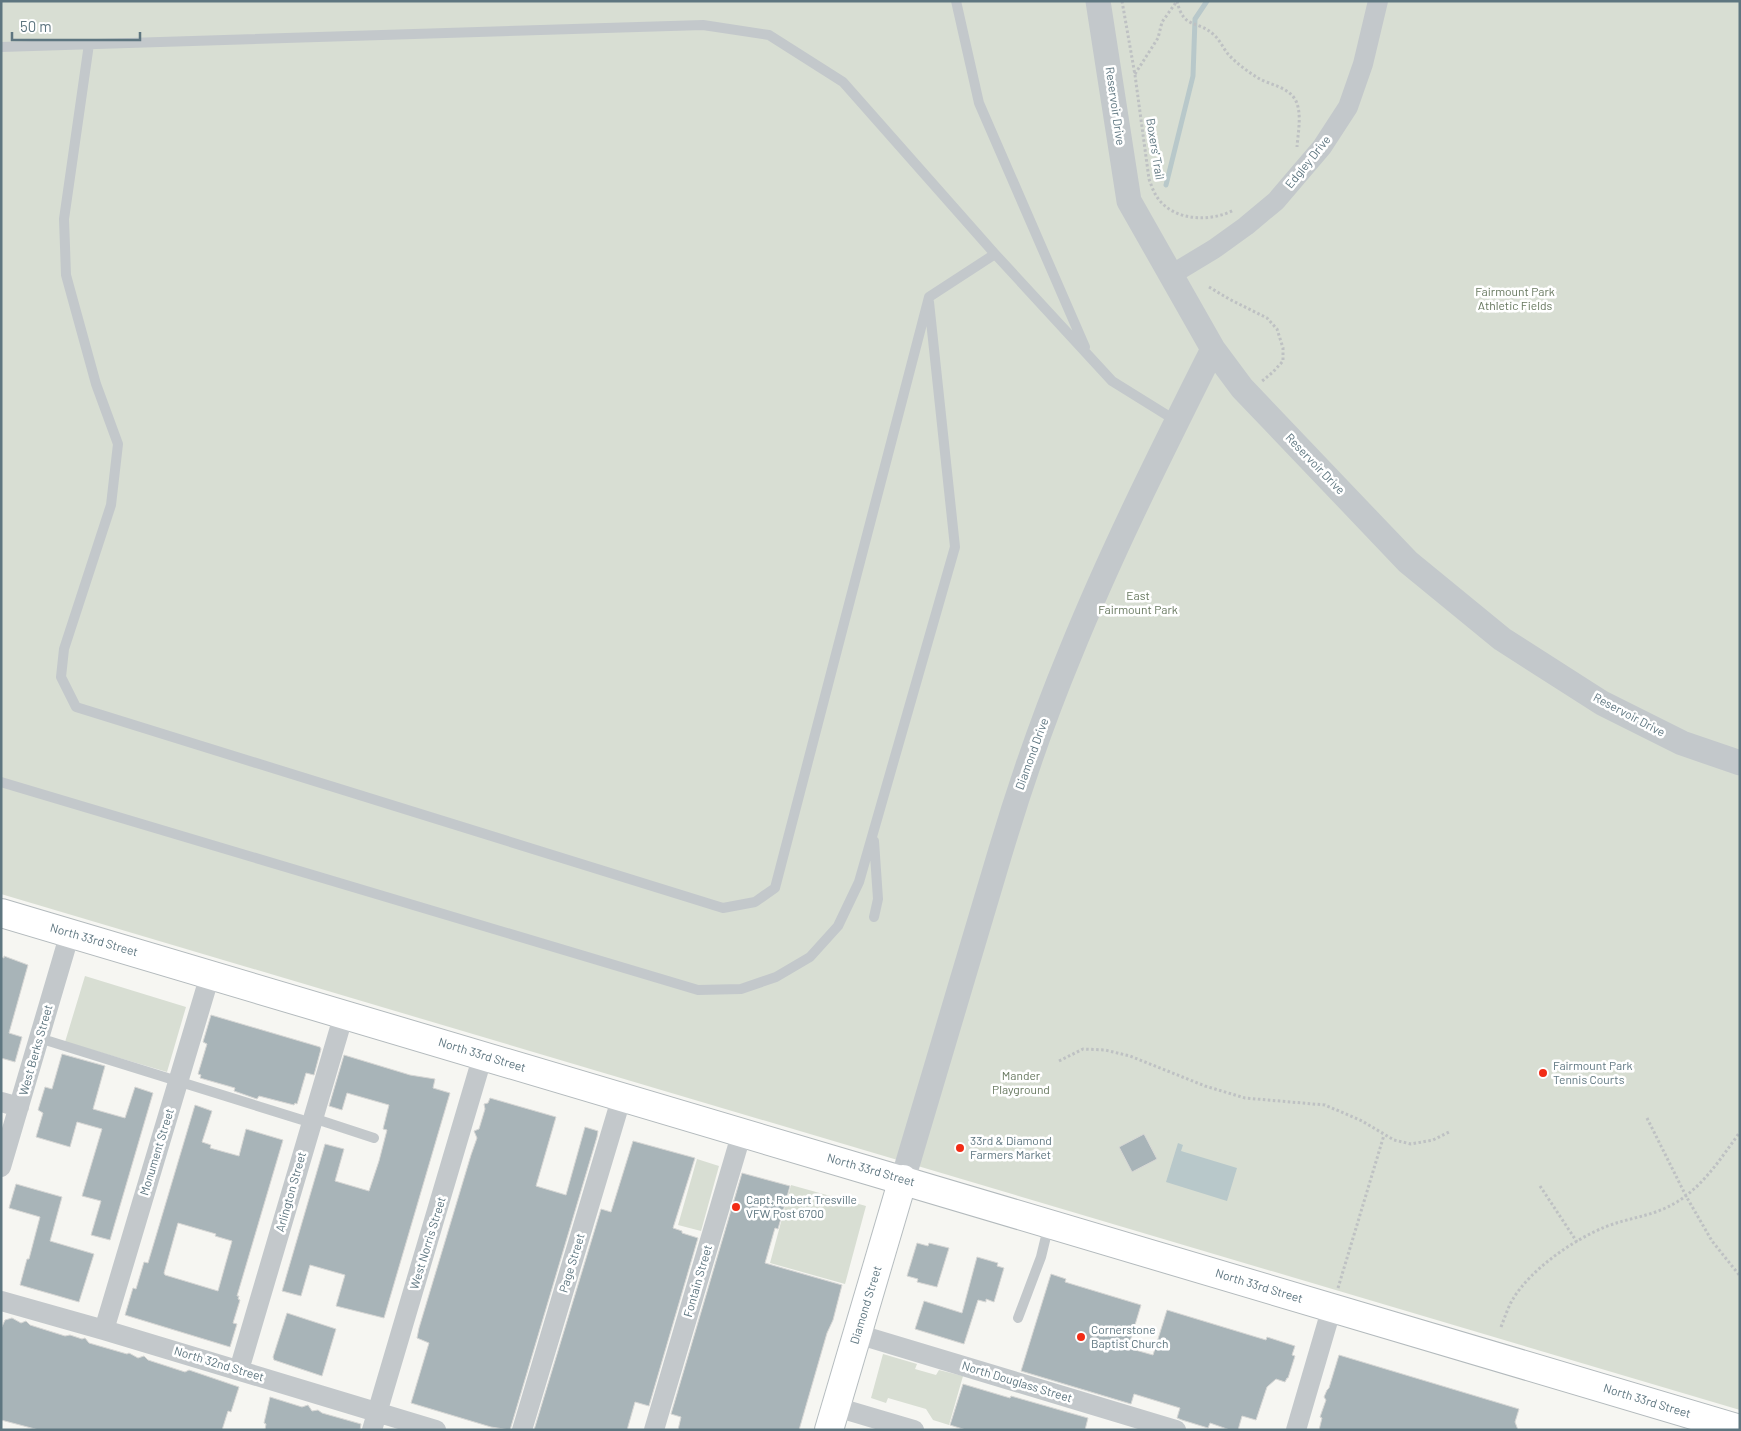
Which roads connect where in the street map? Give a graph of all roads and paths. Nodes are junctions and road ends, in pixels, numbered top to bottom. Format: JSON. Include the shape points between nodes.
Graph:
{"nodes":[{"id":1,"x":956,"y":1,"type":"edge"},
{"id":2,"x":1098,"y":1,"type":"edge"},
{"id":3,"x":1122,"y":1,"type":"edge"},
{"id":4,"x":1378,"y":1,"type":"edge"},
{"id":5,"x":89,"y":44,"type":"junction"},
{"id":6,"x":1,"y":47,"type":"edge"},
{"id":7,"x":1134,"y":75,"type":"junction"},
{"id":8,"x":1297,"y":155,"type":"dead end"},
{"id":9,"x":1238,"y":208,"type":"dead end"},
{"id":10,"x":995,"y":254,"type":"junction"},
{"id":11,"x":1171,"y":275,"type":"junction"},
{"id":12,"x":1209,"y":287,"type":"dead end"},
{"id":13,"x":928,"y":297,"type":"junction"},
{"id":14,"x":1213,"y":349,"type":"junction"},
{"id":15,"x":1088,"y":354,"type":"junction"},
{"id":16,"x":1263,"y":380,"type":"dead end"},
{"id":17,"x":1178,"y":422,"type":"junction"},
{"id":18,"x":1740,"y":763,"type":"edge"},
{"id":19,"x":1,"y":782,"type":"edge"},
{"id":20,"x":874,"y":832,"type":"junction"},
{"id":21,"x":1,"y":913,"type":"edge"},
{"id":22,"x":874,"y":916,"type":"dead end"},
{"id":23,"x":70,"y":933,"type":"junction"},
{"id":24,"x":210,"y":974,"type":"junction"},
{"id":25,"x":344,"y":1014,"type":"junction"},
{"id":26,"x":39,"y":1038,"type":"junction"},
{"id":27,"x":484,"y":1055,"type":"junction"},
{"id":28,"x":1059,"y":1061,"type":"dead end"},
{"id":29,"x":178,"y":1082,"type":"junction"},
{"id":30,"x":622,"y":1096,"type":"junction"},
{"id":31,"x":10,"y":1104,"type":"edge"},
{"id":32,"x":1647,"y":1118,"type":"dead end"},
{"id":33,"x":312,"y":1121,"type":"junction"},
{"id":34,"x":742,"y":1132,"type":"junction"},
{"id":35,"x":1449,"y":1132,"type":"dead end"},
{"id":36,"x":1740,"y":1132,"type":"edge"},
{"id":37,"x":1384,"y":1135,"type":"junction"},
{"id":38,"x":374,"y":1138,"type":"dead end"},
{"id":39,"x":1,"y":1167,"type":"edge"},
{"id":40,"x":903,"y":1180,"type":"junction"},
{"id":41,"x":1540,"y":1186,"type":"dead end"},
{"id":42,"x":1686,"y":1196,"type":"junction"},
{"id":43,"x":1049,"y":1223,"type":"junction"},
{"id":44,"x":1577,"y":1242,"type":"junction"},
{"id":45,"x":1740,"y":1276,"type":"edge"},
{"id":46,"x":1,"y":1301,"type":"edge"},
{"id":47,"x":1332,"y":1307,"type":"junction"},
{"id":48,"x":1018,"y":1318,"type":"dead end"},
{"id":49,"x":1501,"y":1327,"type":"dead end"},
{"id":50,"x":104,"y":1330,"type":"junction"},
{"id":51,"x":857,"y":1334,"type":"junction"},
{"id":52,"x":239,"y":1370,"type":"junction"},
{"id":53,"x":832,"y":1418,"type":"edge"},
{"id":54,"x":375,"y":1421,"type":"edge"},
{"id":55,"x":1740,"y":1429,"type":"edge"},
{"id":56,"x":436,"y":1430,"type":"edge"},
{"id":57,"x":522,"y":1430,"type":"edge"},
{"id":58,"x":654,"y":1430,"type":"edge"},
{"id":59,"x":914,"y":1430,"type":"edge"},
{"id":60,"x":1176,"y":1430,"type":"edge"},
{"id":61,"x":1296,"y":1430,"type":"edge"}],
"edges":[{"from":1,"to":15,"type":"lane","via":[[979,103]]},
{"from":2,"to":11,"type":"street","name":"Reservoir Drive","via":[[1129,201]]},
{"from":3,"to":7,"type":"path","name":"Boxers' Trail"},
{"from":4,"to":11,"type":"street","name":"Edgley Drive","via":[[1363,64],[1348,107],[1322,147],[1276,201],[1214,250]]},
{"from":5,"to":6,"type":"lane"},
{"from":5,"to":10,"type":"lane","via":[[703,26],[769,35],[843,82]]},
{"from":5,"to":13,"type":"lane","via":[[64,219],[66,275],[96,384],[118,444],[111,506],[64,649],[61,677],[76,707],[723,908],[755,902],[774,888]]},
{"from":7,"to":8,"type":"path","via":[[1177,1],[1184,19],[1214,35],[1234,60],[1259,79],[1288,92],[1296,100],[1299,110]]},
{"from":7,"to":9,"type":"path","name":"Boxers' Trail","via":[[1149,179],[1159,200],[1173,212],[1199,218],[1222,216]]},
{"from":10,"to":13,"type":"lane"},
{"from":10,"to":15,"type":"lane"},
{"from":11,"to":14,"type":"street","name":"Reservoir Drive"},
{"from":12,"to":16,"type":"path","via":[[1267,318],[1278,329],[1283,361]]},
{"from":13,"to":20,"type":"lane","via":[[955,547]]},
{"from":14,"to":17,"type":"street","name":"Diamond Drive"},
{"from":14,"to":18,"type":"street","name":"Reservoir Drive","via":[[1242,388],[1408,562],[1502,639],[1602,703],[1682,743]]},
{"from":15,"to":17,"type":"lane","via":[[1112,381]]},
{"from":17,"to":40,"type":"street","name":"Diamond Drive","via":[[1090,607],[1034,748]]},
{"from":19,"to":20,"type":"lane","via":[[698,990],[741,989],[776,977],[810,957],[838,926],[859,882]]},
{"from":20,"to":22,"type":"lane","via":[[878,899]]},
{"from":21,"to":23,"type":"main road","name":"North 33rd Street"},
{"from":23,"to":24,"type":"main road","name":"North 33rd Street"},
{"from":23,"to":26,"type":"street","name":"West Berks Street"},
{"from":24,"to":25,"type":"main road","name":"North 33rd Street"},
{"from":24,"to":29,"type":"street","name":"Monument Street"},
{"from":25,"to":27,"type":"main road","name":"North 33rd Street"},
{"from":25,"to":33,"type":"street","name":"Arlington Street"},
{"from":26,"to":29,"type":"lane"},
{"from":26,"to":31,"type":"street","name":"West Berks Street"},
{"from":27,"to":30,"type":"main road","name":"North 33rd Street"},
{"from":27,"to":54,"type":"street","name":"West Norris Street"},
{"from":28,"to":37,"type":"path","via":[[1083,1049],[1105,1050],[1245,1098],[1325,1106],[1362,1121]]},
{"from":29,"to":33,"type":"lane"},
{"from":29,"to":50,"type":"street","name":"Monument Street"},
{"from":30,"to":34,"type":"main road","name":"North 33rd Street"},
{"from":30,"to":57,"type":"street","name":"Page Street"},
{"from":31,"to":39,"type":"street","name":"West Berks Street"},
{"from":32,"to":42,"type":"path"},
{"from":33,"to":38,"type":"lane"},
{"from":33,"to":52,"type":"street","name":"Arlington Street"},
{"from":34,"to":40,"type":"main road","name":"North 33rd Street"},
{"from":34,"to":58,"type":"street","name":"Fontain Street"},
{"from":35,"to":37,"type":"path","via":[[1433,1140],[1411,1144]]},
{"from":36,"to":42,"type":"path","via":[[1716,1166]]},
{"from":37,"to":47,"type":"path"},
{"from":40,"to":43,"type":"main road","name":"North 33rd Street"},
{"from":40,"to":51,"type":"main road","name":"Diamond Street"},
{"from":41,"to":44,"type":"path"},
{"from":42,"to":44,"type":"path","via":[[1653,1214],[1605,1227]]},
{"from":42,"to":45,"type":"path","via":[[1712,1241]]},
{"from":43,"to":47,"type":"main road","name":"North 33rd Street"},
{"from":43,"to":48,"type":"lane","via":[[1041,1257]]},
{"from":44,"to":49,"type":"path","via":[[1524,1283],[1512,1300]]},
{"from":46,"to":50,"type":"street","name":"North 32nd Street"},
{"from":47,"to":55,"type":"main road","name":"North 33rd Street"},
{"from":47,"to":61,"type":"street"},
{"from":50,"to":52,"type":"street","name":"North 32nd Street"},
{"from":51,"to":53,"type":"main road","name":"Diamond Street"},
{"from":51,"to":60,"type":"street","name":"North Douglass Street"},
{"from":52,"to":54,"type":"street","name":"North 32nd Street"},
{"from":53,"to":59,"type":"street"},
{"from":54,"to":56,"type":"street","name":"North 32nd Street"}]}
